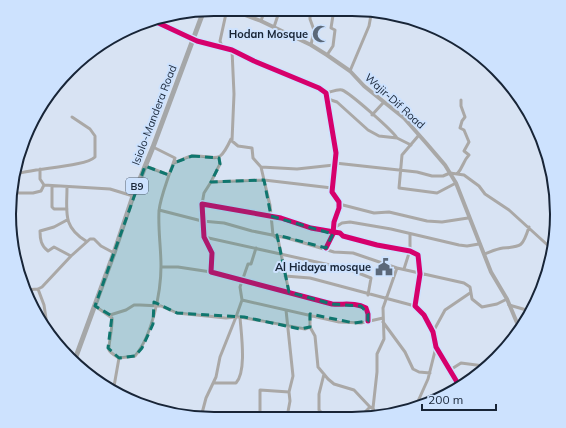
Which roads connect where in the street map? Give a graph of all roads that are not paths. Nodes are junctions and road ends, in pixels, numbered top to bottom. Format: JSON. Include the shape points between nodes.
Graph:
{"nodes":[{"id":1,"x":202,"y":16,"type":"edge"},
{"id":2,"x":226,"y":16,"type":"edge"},
{"id":3,"x":248,"y":16,"type":"edge"},
{"id":4,"x":263,"y":16,"type":"edge"},
{"id":5,"x":278,"y":16,"type":"edge"},
{"id":6,"x":310,"y":16,"type":"edge"},
{"id":7,"x":333,"y":16,"type":"edge"},
{"id":8,"x":371,"y":17,"type":"edge"},
{"id":9,"x":261,"y":21,"type":"junction"},
{"id":10,"x":161,"y":24,"type":"edge"},
{"id":11,"x":274,"y":27,"type":"junction"},
{"id":12,"x":193,"y":38,"type":"junction"},
{"id":13,"x":311,"y":45,"type":"junction"},
{"id":14,"x":224,"y":48,"type":"junction"},
{"id":15,"x":232,"y":50,"type":"junction"},
{"id":16,"x":327,"y":56,"type":"junction"},
{"id":17,"x":350,"y":71,"type":"junction"},
{"id":18,"x":326,"y":93,"type":"junction"},
{"id":19,"x":328,"y":99,"type":"junction"},
{"id":20,"x":461,"y":100,"type":"dead end"},
{"id":21,"x":383,"y":103,"type":"junction"},
{"id":22,"x":372,"y":115,"type":"junction"},
{"id":23,"x":72,"y":117,"type":"dead end"},
{"id":24,"x":419,"y":135,"type":"junction"},
{"id":25,"x":397,"y":138,"type":"junction"},
{"id":26,"x":231,"y":139,"type":"junction"},
{"id":27,"x":411,"y":145,"type":"junction"},
{"id":28,"x":154,"y":147,"type":"junction"},
{"id":29,"x":219,"y":158,"type":"junction"},
{"id":30,"x":174,"y":163,"type":"junction"},
{"id":31,"x":335,"y":164,"type":"junction"},
{"id":32,"x":145,"y":166,"type":"junction"},
{"id":33,"x":261,"y":167,"type":"junction"},
{"id":34,"x":40,"y":169,"type":"junction"},
{"id":35,"x":400,"y":170,"type":"junction"},
{"id":36,"x":20,"y":173,"type":"edge"},
{"id":37,"x":450,"y":173,"type":"junction"},
{"id":38,"x":456,"y":174,"type":"junction"},
{"id":39,"x":169,"y":175,"type":"junction"},
{"id":40,"x":264,"y":180,"type":"junction"},
{"id":41,"x":211,"y":182,"type":"junction"},
{"id":42,"x":456,"y":184,"type":"junction"},
{"id":43,"x":44,"y":186,"type":"junction"},
{"id":44,"x":52,"y":186,"type":"junction"},
{"id":45,"x":67,"y":187,"type":"junction"},
{"id":46,"x":332,"y":188,"type":"junction"},
{"id":47,"x":17,"y":193,"type":"edge"},
{"id":48,"x":133,"y":196,"type":"junction"},
{"id":49,"x":202,"y":204,"type":"junction"},
{"id":50,"x":339,"y":204,"type":"junction"},
{"id":51,"x":67,"y":209,"type":"junction"},
{"id":52,"x":159,"y":210,"type":"junction"},
{"id":53,"x":271,"y":216,"type":"junction"},
{"id":54,"x":468,"y":218,"type":"junction"},
{"id":55,"x":67,"y":220,"type":"junction"},
{"id":56,"x":202,"y":221,"type":"junction"},
{"id":57,"x":529,"y":227,"type":"junction"},
{"id":58,"x":334,"y":228,"type":"junction"},
{"id":59,"x":334,"y":234,"type":"junction"},
{"id":60,"x":410,"y":234,"type":"junction"},
{"id":61,"x":274,"y":235,"type":"junction"},
{"id":62,"x":204,"y":237,"type":"junction"},
{"id":63,"x":86,"y":241,"type":"junction"},
{"id":64,"x":479,"y":244,"type":"junction"},
{"id":65,"x":547,"y":245,"type":"edge"},
{"id":66,"x":256,"y":248,"type":"junction"},
{"id":67,"x":326,"y":248,"type":"junction"},
{"id":68,"x":410,"y":251,"type":"junction"},
{"id":69,"x":114,"y":253,"type":"junction"},
{"id":70,"x":484,"y":254,"type":"junction"},
{"id":71,"x":280,"y":255,"type":"junction"},
{"id":72,"x":71,"y":256,"type":"junction"},
{"id":73,"x":161,"y":267,"type":"junction"},
{"id":74,"x":397,"y":268,"type":"junction"},
{"id":75,"x":404,"y":269,"type":"junction"},
{"id":76,"x":212,"y":272,"type":"junction"},
{"id":77,"x":420,"y":272,"type":"junction"},
{"id":78,"x":285,"y":276,"type":"junction"},
{"id":79,"x":243,"y":281,"type":"junction"},
{"id":80,"x":31,"y":290,"type":"edge"},
{"id":81,"x":38,"y":290,"type":"junction"},
{"id":82,"x":288,"y":292,"type":"junction"},
{"id":83,"x":470,"y":293,"type":"junction"},
{"id":84,"x":368,"y":295,"type":"junction"},
{"id":85,"x":386,"y":297,"type":"junction"},
{"id":86,"x":507,"y":299,"type":"junction"},
{"id":87,"x":242,"y":300,"type":"junction"},
{"id":88,"x":155,"y":305,"type":"junction"},
{"id":89,"x":509,"y":305,"type":"junction"},
{"id":90,"x":95,"y":306,"type":"junction"},
{"id":91,"x":415,"y":306,"type":"junction"},
{"id":92,"x":526,"y":309,"type":"edge"},
{"id":93,"x":286,"y":310,"type":"junction"},
{"id":94,"x":310,"y":314,"type":"junction"},
{"id":95,"x":110,"y":315,"type":"junction"},
{"id":96,"x":236,"y":317,"type":"junction"},
{"id":97,"x":240,"y":317,"type":"junction"},
{"id":98,"x":46,"y":318,"type":"edge"},
{"id":99,"x":382,"y":318,"type":"junction"},
{"id":100,"x":368,"y":321,"type":"junction"},
{"id":101,"x":383,"y":322,"type":"junction"},
{"id":102,"x":517,"y":324,"type":"edge"},
{"id":103,"x":288,"y":325,"type":"junction"},
{"id":104,"x":310,"y":327,"type":"junction"},
{"id":105,"x":433,"y":332,"type":"junction"},
{"id":106,"x":436,"y":347,"type":"junction"},
{"id":107,"x":76,"y":356,"type":"edge"},
{"id":108,"x":119,"y":358,"type":"junction"},
{"id":109,"x":480,"y":365,"type":"edge"},
{"id":110,"x":450,"y":370,"type":"junction"},
{"id":111,"x":430,"y":372,"type":"junction"},
{"id":112,"x":324,"y":374,"type":"junction"},
{"id":113,"x":457,"y":382,"type":"edge"},
{"id":114,"x":214,"y":383,"type":"junction"},
{"id":115,"x":114,"y":385,"type":"edge"},
{"id":116,"x":289,"y":392,"type":"junction"},
{"id":117,"x":418,"y":400,"type":"edge"},
{"id":118,"x":372,"y":408,"type":"junction"},
{"id":119,"x":373,"y":411,"type":"edge"},
{"id":120,"x":202,"y":412,"type":"edge"},
{"id":121,"x":260,"y":412,"type":"edge"},
{"id":122,"x":288,"y":412,"type":"edge"},
{"id":123,"x":321,"y":412,"type":"edge"},
{"id":124,"x":367,"y":412,"type":"edge"}],
"edges":[{"from":1,"to":12,"type":"highway","name":"Isiolo-Mandera Road","number":"B9"},
{"from":2,"to":14,"type":"street","via":[[220,41]]},
{"from":3,"to":9,"type":"main road","name":"Wajir-Dif Road"},
{"from":4,"to":9,"type":"street"},
{"from":5,"to":11,"type":"street"},
{"from":6,"to":13,"type":"street","via":[[314,30]]},
{"from":7,"to":16,"type":"street","via":[[331,28],[335,30],[333,46]]},
{"from":8,"to":17,"type":"street"},
{"from":9,"to":11,"type":"main road","name":"Wajir-Dif Road"},
{"from":10,"to":12,"type":"main road"},
{"from":11,"to":13,"type":"main road","name":"Wajir-Dif Road"},
{"from":12,"to":14,"type":"street"},
{"from":12,"to":28,"type":"highway","name":"Isiolo-Mandera Road","number":"B9"},
{"from":13,"to":16,"type":"main road","name":"Wajir-Dif Road"},
{"from":14,"to":15,"type":"street"},
{"from":15,"to":18,"type":"street"},
{"from":15,"to":26,"type":"street","via":[[234,94]]},
{"from":16,"to":17,"type":"main road","name":"Wajir-Dif Road"},
{"from":17,"to":21,"type":"main road","name":"Wajir-Dif Road"},
{"from":18,"to":19,"type":"street"},
{"from":18,"to":22,"type":"street","via":[[342,91]]},
{"from":19,"to":25,"type":"street","via":[[337,102],[368,130],[379,136]]},
{"from":19,"to":31,"type":"street","via":[[335,142]]},
{"from":20,"to":38,"type":"street","via":[[465,117],[460,128],[464,130],[469,142],[464,151],[469,155],[464,159],[462,169]]},
{"from":21,"to":22,"type":"street"},
{"from":21,"to":24,"type":"main road","name":"Wajir-Dif Road","via":[[404,118]]},
{"from":22,"to":25,"type":"street","via":[[386,124]]},
{"from":23,"to":34,"type":"street","via":[[90,129],[95,136],[95,158],[81,164]]},
{"from":24,"to":27,"type":"street"},
{"from":24,"to":37,"type":"main road","name":"Wajir-Dif Road"},
{"from":25,"to":27,"type":"street"},
{"from":26,"to":29,"type":"street"},
{"from":26,"to":33,"type":"street","via":[[238,146],[252,148],[254,158]]},
{"from":27,"to":35,"type":"street","via":[[402,155]]},
{"from":28,"to":30,"type":"street","via":[[175,158]]},
{"from":28,"to":32,"type":"highway","name":"Isiolo-Mandera Road","number":"B9"},
{"from":29,"to":30,"type":"street","via":[[190,156]]},
{"from":29,"to":41,"type":"street","via":[[220,164]]},
{"from":30,"to":39,"type":"street"},
{"from":31,"to":33,"type":"street","via":[[297,169]]},
{"from":31,"to":35,"type":"street"},
{"from":31,"to":46,"type":"street"},
{"from":32,"to":39,"type":"street"},
{"from":32,"to":48,"type":"highway","name":"Isiolo-Mandera Road","number":"B9"},
{"from":33,"to":40,"type":"street"},
{"from":34,"to":36,"type":"street"},
{"from":34,"to":43,"type":"street","via":[[40,179]]},
{"from":35,"to":37,"type":"street","via":[[432,176]]},
{"from":35,"to":42,"type":"street","via":[[400,189],[437,193]]},
{"from":37,"to":38,"type":"street"},
{"from":37,"to":42,"type":"main road","name":"Wajir-Dif Road"},
{"from":38,"to":57,"type":"street","via":[[464,175]]},
{"from":39,"to":52,"type":"street"},
{"from":40,"to":41,"type":"street"},
{"from":40,"to":46,"type":"street"},
{"from":40,"to":53,"type":"street"},
{"from":41,"to":49,"type":"street","via":[[204,193]]},
{"from":42,"to":54,"type":"main road","name":"Wajir-Dif Road"},
{"from":43,"to":44,"type":"street"},
{"from":43,"to":47,"type":"street","via":[[41,191]]},
{"from":44,"to":45,"type":"street"},
{"from":44,"to":51,"type":"street","via":[[52,207]]},
{"from":45,"to":48,"type":"street","via":[[110,189]]},
{"from":45,"to":51,"type":"street"},
{"from":46,"to":50,"type":"street"},
{"from":48,"to":69,"type":"highway","name":"Isiolo-Mandera Road","number":"B9"},
{"from":49,"to":53,"type":"street"},
{"from":49,"to":56,"type":"street"},
{"from":50,"to":54,"type":"street","via":[[374,213],[389,212],[427,221],[442,222]]},
{"from":50,"to":58,"type":"street"},
{"from":51,"to":55,"type":"street"},
{"from":52,"to":56,"type":"street"},
{"from":52,"to":73,"type":"street","via":[[158,241]]},
{"from":53,"to":59,"type":"street"},
{"from":53,"to":61,"type":"street"},
{"from":54,"to":64,"type":"main road","name":"Wajir-Dif Road"},
{"from":55,"to":63,"type":"street","via":[[78,236]]},
{"from":55,"to":72,"type":"street","via":[[40,231],[40,239],[43,248],[48,251],[54,247]]},
{"from":56,"to":61,"type":"street","via":[[224,223],[252,232]]},
{"from":56,"to":62,"type":"street"},
{"from":57,"to":65,"type":"street"},
{"from":57,"to":70,"type":"street","via":[[521,245]]},
{"from":58,"to":59,"type":"street"},
{"from":58,"to":60,"type":"street","via":[[350,222]]},
{"from":59,"to":67,"type":"street"},
{"from":59,"to":68,"type":"street","via":[[340,233],[377,245]]},
{"from":60,"to":64,"type":"street","via":[[459,245]]},
{"from":60,"to":68,"type":"street"},
{"from":61,"to":67,"type":"street"},
{"from":61,"to":71,"type":"street","via":[[278,239]]},
{"from":62,"to":66,"type":"street"},
{"from":62,"to":76,"type":"street","via":[[212,253]]},
{"from":63,"to":69,"type":"street","via":[[94,239]]},
{"from":63,"to":72,"type":"street"},
{"from":64,"to":70,"type":"main road","name":"Wajir-Dif Road"},
{"from":66,"to":71,"type":"street"},
{"from":66,"to":79,"type":"street"},
{"from":67,"to":74,"type":"street","via":[[334,252],[353,253]]},
{"from":68,"to":75,"type":"street"},
{"from":68,"to":77,"type":"street","via":[[418,255]]},
{"from":69,"to":90,"type":"highway","name":"Isiolo-Mandera Road","number":"B9"},
{"from":70,"to":86,"type":"main road","name":"Wajir-Dif Road"},
{"from":71,"to":78,"type":"street"},
{"from":71,"to":84,"type":"street","via":[[366,275],[372,279]]},
{"from":72,"to":81,"type":"street"},
{"from":73,"to":76,"type":"street"},
{"from":73,"to":88,"type":"street"},
{"from":74,"to":75,"type":"street"},
{"from":74,"to":85,"type":"street"},
{"from":75,"to":77,"type":"street"},
{"from":76,"to":79,"type":"street"},
{"from":77,"to":83,"type":"street","via":[[466,284],[470,287]]},
{"from":77,"to":91,"type":"street"},
{"from":78,"to":82,"type":"street"},
{"from":78,"to":84,"type":"street","via":[[310,278]]},
{"from":79,"to":82,"type":"street"},
{"from":79,"to":87,"type":"street","via":[[240,288]]},
{"from":80,"to":81,"type":"street"},
{"from":81,"to":98,"type":"street"},
{"from":82,"to":100,"type":"street","via":[[332,304],[361,306],[366,308]]},
{"from":83,"to":86,"type":"street","via":[[472,299],[482,307]]},
{"from":83,"to":105,"type":"street","via":[[444,310]]},
{"from":84,"to":85,"type":"street"},
{"from":85,"to":91,"type":"street"},
{"from":85,"to":99,"type":"street"},
{"from":86,"to":89,"type":"main road","name":"Wajir-Dif Road"},
{"from":87,"to":93,"type":"street"},
{"from":87,"to":96,"type":"street"},
{"from":88,"to":95,"type":"street","via":[[134,305]]},
{"from":88,"to":96,"type":"street","via":[[177,313]]},
{"from":88,"to":108,"type":"street","via":[[153,324],[142,348],[135,356]]},
{"from":89,"to":92,"type":"street"},
{"from":89,"to":102,"type":"main road","name":"Wajir-Dif Road"},
{"from":90,"to":95,"type":"street"},
{"from":90,"to":107,"type":"highway","name":"Isiolo-Mandera Road","number":"B9"},
{"from":91,"to":105,"type":"street","via":[[424,315]]},
{"from":93,"to":94,"type":"street"},
{"from":93,"to":103,"type":"street"},
{"from":94,"to":100,"type":"street","via":[[340,322]]},
{"from":94,"to":104,"type":"street"},
{"from":95,"to":108,"type":"street","via":[[112,321],[108,348]]},
{"from":96,"to":97,"type":"street"},
{"from":96,"to":114,"type":"street","via":[[220,357]]},
{"from":97,"to":103,"type":"street"},
{"from":97,"to":114,"type":"street","via":[[242,356],[238,380],[236,383]]},
{"from":99,"to":100,"type":"street"},
{"from":99,"to":101,"type":"street"},
{"from":101,"to":111,"type":"street","via":[[405,352],[413,369]]},
{"from":101,"to":118,"type":"street","via":[[384,339],[377,354]]},
{"from":103,"to":104,"type":"street","via":[[300,329]]},
{"from":103,"to":116,"type":"street","via":[[293,376]]},
{"from":104,"to":112,"type":"street","via":[[315,336],[317,365]]},
{"from":105,"to":106,"type":"street"},
{"from":106,"to":110,"type":"street"},
{"from":106,"to":111,"type":"street"},
{"from":108,"to":115,"type":"street"},
{"from":109,"to":110,"type":"street","via":[[461,363]]},
{"from":110,"to":113,"type":"street"},
{"from":111,"to":117,"type":"street"},
{"from":112,"to":118,"type":"street","via":[[334,384],[354,390]]},
{"from":112,"to":123,"type":"street","via":[[319,394]]},
{"from":114,"to":120,"type":"street"},
{"from":116,"to":121,"type":"street","via":[[260,390]]},
{"from":116,"to":122,"type":"street"},
{"from":118,"to":119,"type":"street"},
{"from":118,"to":124,"type":"street"}]}
